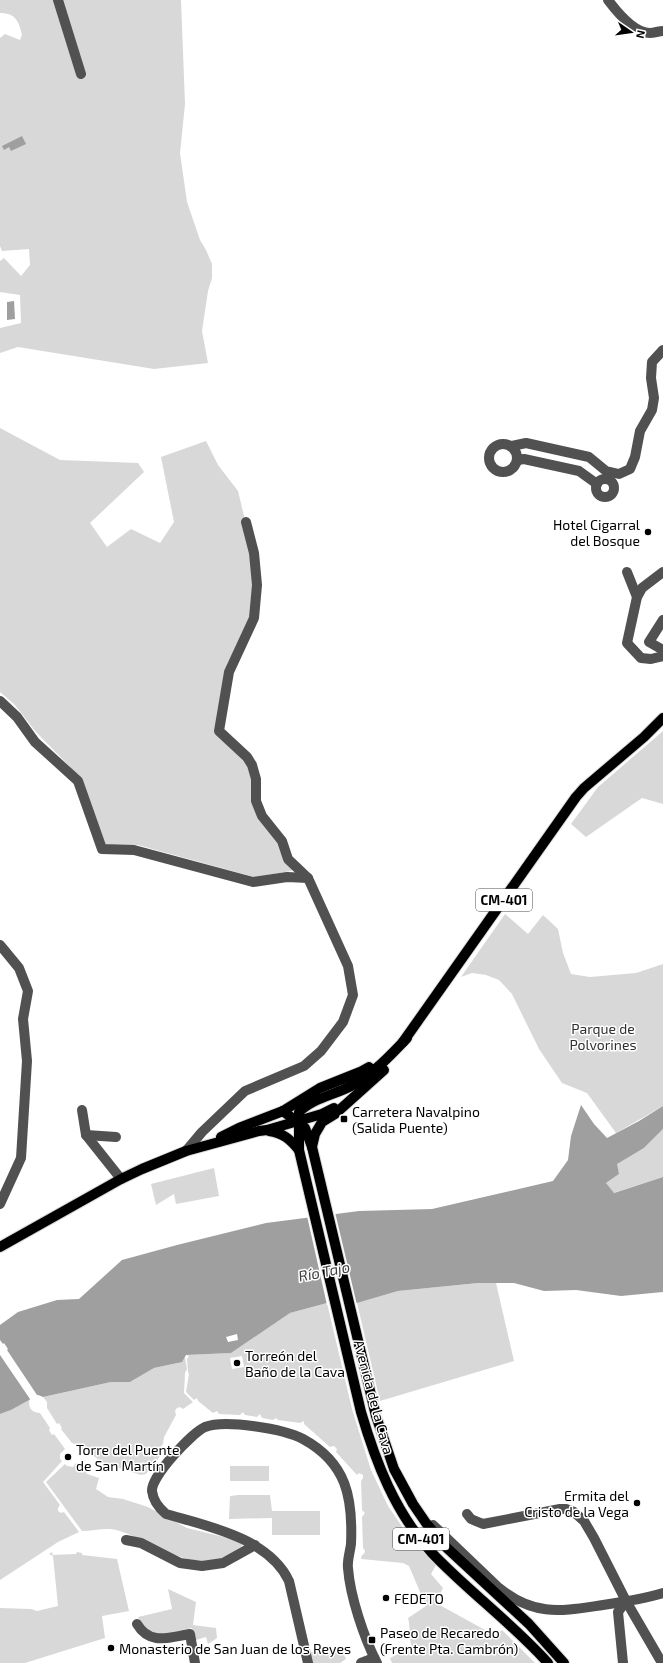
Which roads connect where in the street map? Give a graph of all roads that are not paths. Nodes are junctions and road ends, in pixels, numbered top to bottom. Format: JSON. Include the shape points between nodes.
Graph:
{"nodes":[{"id":1,"x":58,"y":0,"type":"edge"},
{"id":2,"x":608,"y":0,"type":"edge"},
{"id":3,"x":663,"y":31,"type":"edge"},
{"id":4,"x":82,"y":74,"type":"dead end"},
{"id":5,"x":663,"y":350,"type":"edge"},
{"id":6,"x":512,"y":446,"type":"junction"},
{"id":7,"x":518,"y":460,"type":"junction"},
{"id":8,"x":597,"y":484,"type":"dead end"},
{"id":9,"x":246,"y":522,"type":"dead end"},
{"id":10,"x":627,"y":572,"type":"dead end"},
{"id":11,"x":663,"y":572,"type":"edge"},
{"id":12,"x":637,"y":597,"type":"junction"},
{"id":13,"x":663,"y":620,"type":"edge"},
{"id":14,"x":663,"y":650,"type":"edge"},
{"id":15,"x":663,"y":656,"type":"edge"},
{"id":16,"x":0,"y":701,"type":"edge"},
{"id":17,"x":663,"y":718,"type":"edge"},
{"id":18,"x":308,"y":878,"type":"junction"},
{"id":19,"x":0,"y":945,"type":"edge"},
{"id":20,"x":407,"y":1038,"type":"junction"},
{"id":21,"x":353,"y":1098,"type":"junction"},
{"id":22,"x":82,"y":1110,"type":"dead end"},
{"id":23,"x":283,"y":1111,"type":"junction"},
{"id":24,"x":298,"y":1121,"type":"junction"},
{"id":25,"x":267,"y":1130,"type":"junction"},
{"id":26,"x":86,"y":1135,"type":"junction"},
{"id":27,"x":116,"y":1137,"type":"dead end"},
{"id":28,"x":205,"y":1145,"type":"junction"},
{"id":29,"x":312,"y":1147,"type":"junction"},
{"id":30,"x":299,"y":1150,"type":"junction"},
{"id":31,"x":186,"y":1151,"type":"junction"},
{"id":32,"x":121,"y":1179,"type":"junction"},
{"id":33,"x":0,"y":1204,"type":"edge"},
{"id":34,"x":0,"y":1247,"type":"edge"},
{"id":35,"x":413,"y":1504,"type":"junction"},
{"id":36,"x":467,"y":1514,"type":"dead end"},
{"id":37,"x":126,"y":1540,"type":"dead end"},
{"id":38,"x":255,"y":1545,"type":"junction"},
{"id":39,"x":663,"y":1593,"type":"edge"},
{"id":40,"x":626,"y":1601,"type":"junction"},
{"id":41,"x":137,"y":1624,"type":"dead end"},
{"id":42,"x":376,"y":1660,"type":"edge"},
{"id":43,"x":195,"y":1663,"type":"edge"},
{"id":44,"x":308,"y":1663,"type":"edge"},
{"id":45,"x":361,"y":1663,"type":"edge"},
{"id":46,"x":548,"y":1663,"type":"edge"},
{"id":47,"x":564,"y":1663,"type":"edge"},
{"id":48,"x":623,"y":1663,"type":"edge"},
{"id":49,"x":662,"y":1663,"type":"edge"}],
"edges":[{"from":1,"to":4,"type":"street"},
{"from":2,"to":3,"type":"street","via":[[619,14],[634,26],[649,33]]},
{"from":5,"to":6,"type":"street","via":[[652,362],[652,410],[640,431],[630,469],[620,474],[606,471],[589,457],[526,443]]},
{"from":6,"to":7,"type":"street","via":[[517,452]]},
{"from":6,"to":7,"type":"street","via":[[504,443],[495,446],[490,453],[489,462],[498,472],[506,472],[514,468]]},
{"from":7,"to":8,"type":"street","via":[[524,459],[579,471]]},
{"from":9,"to":18,"type":"street","via":[[254,553],[257,585],[254,618],[230,672],[219,731],[252,765],[256,779],[256,801],[262,816],[282,841],[288,859]]},
{"from":10,"to":12,"type":"street"},
{"from":11,"to":12,"type":"street","via":[[642,588]]},
{"from":12,"to":15,"type":"street","via":[[627,643],[641,658]]},
{"from":13,"to":14,"type":"street","via":[[649,642]]},
{"from":16,"to":18,"type":"street","via":[[17,717],[35,742],[78,781],[102,849],[134,850],[253,882],[286,877]]},
{"from":17,"to":20,"type":"main road","number":"CM-401","via":[[576,797]]},
{"from":18,"to":31,"type":"street","via":[[348,966],[353,995],[343,1022],[321,1051],[304,1066],[245,1091]]},
{"from":19,"to":33,"type":"street","via":[[19,968],[28,991],[23,1019],[27,1061],[21,1158]]},
{"from":20,"to":21,"type":"main road","number":"CM-401","via":[[385,1069]]},
{"from":20,"to":23,"type":"main road","via":[[366,1069],[320,1088]]},
{"from":20,"to":24,"type":"main road","number":"CM-401","via":[[382,1064],[366,1076],[350,1086],[306,1105],[299,1112]]},
{"from":21,"to":24,"type":"main road","via":[[322,1114]]},
{"from":21,"to":29,"type":"main road","number":"CM-401","via":[[318,1128]]},
{"from":22,"to":26,"type":"street"},
{"from":23,"to":24,"type":"main road"},
{"from":23,"to":28,"type":"main road"},
{"from":24,"to":25,"type":"main road"},
{"from":24,"to":29,"type":"main road","via":[[305,1128]]},
{"from":24,"to":30,"type":"main road","number":"CM-401"},
{"from":25,"to":28,"type":"main road"},
{"from":25,"to":30,"type":"main road","via":[[288,1137]]},
{"from":26,"to":27,"type":"street"},
{"from":26,"to":32,"type":"street"},
{"from":28,"to":31,"type":"main road"},
{"from":29,"to":35,"type":"main road","name":"Avenida de la Cava","number":"CM-401","via":[[376,1416],[394,1469]]},
{"from":30,"to":46,"type":"main road","name":"Avenida de la Cava","number":"CM-401","via":[[361,1412],[388,1488],[403,1515],[431,1551]]},
{"from":31,"to":32,"type":"main road"},
{"from":32,"to":34,"type":"main road"},
{"from":35,"to":40,"type":"street","name":"Avenida de la Cava","via":[[461,1554],[510,1597],[526,1605],[559,1611]]},
{"from":35,"to":47,"type":"main road","name":"Avenida de la Cava","number":"CM-401","via":[[447,1548],[529,1624]]},
{"from":36,"to":40,"type":"street","via":[[471,1519],[483,1524],[560,1509],[574,1512],[584,1521],[594,1538]]},
{"from":37,"to":38,"type":"street","via":[[141,1543],[180,1563],[202,1566],[223,1563]]},
{"from":38,"to":42,"type":"street","via":[[246,1539],[166,1514],[159,1508],[152,1490],[155,1480],[187,1441],[205,1428],[219,1425],[290,1433],[323,1452],[333,1464],[349,1494],[351,1546],[347,1566],[351,1590]]},
{"from":38,"to":44,"type":"street","via":[[269,1555],[287,1577]]},
{"from":39,"to":40,"type":"street","name":"Avenida de la Cava"},
{"from":40,"to":48,"type":"street","via":[[618,1612]]},
{"from":40,"to":49,"type":"street"},
{"from":41,"to":43,"type":"street","via":[[157,1640],[190,1634]]},
{"from":42,"to":45,"type":"street"}]}
